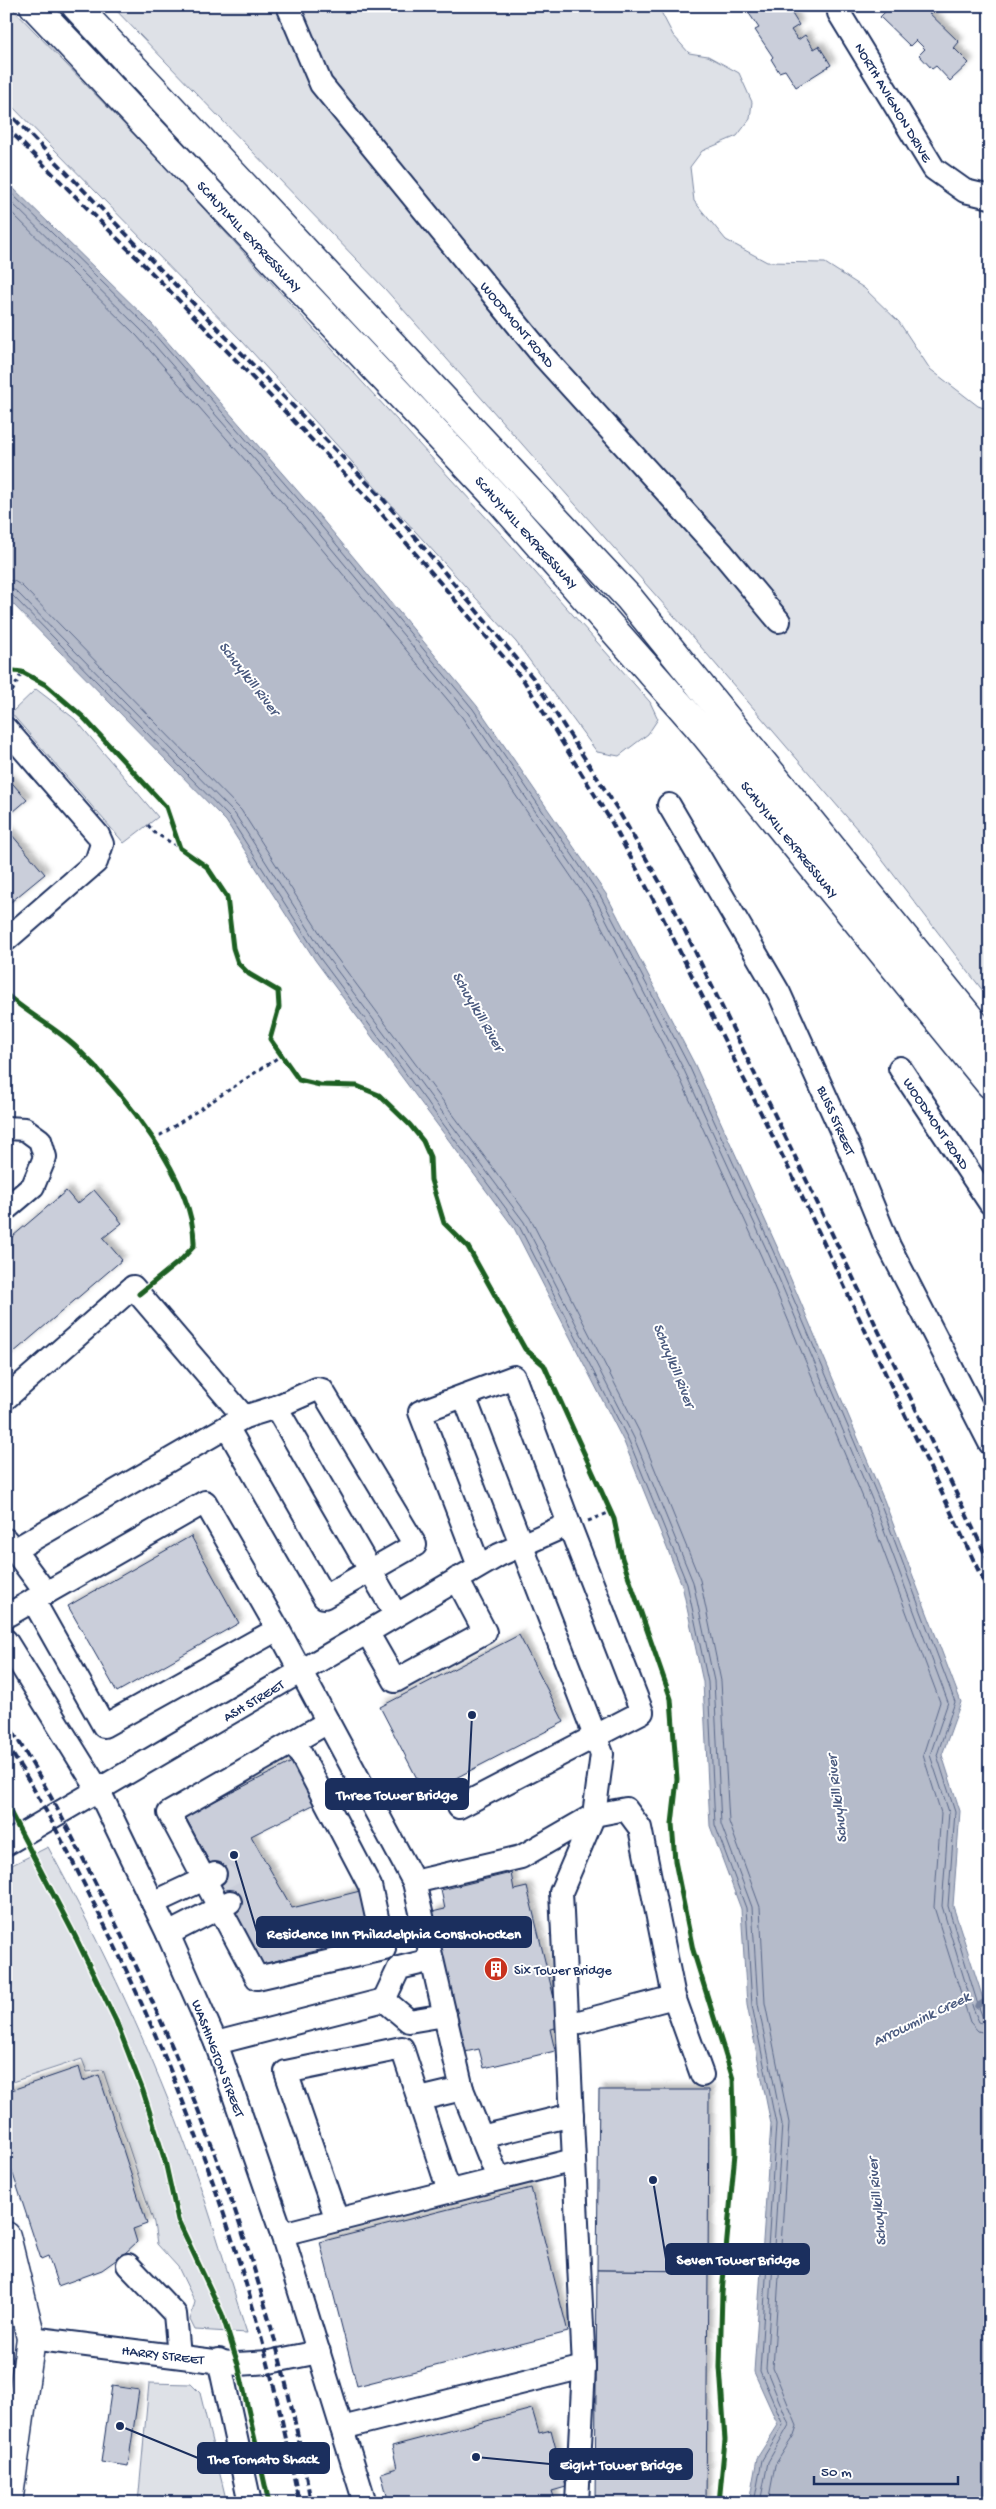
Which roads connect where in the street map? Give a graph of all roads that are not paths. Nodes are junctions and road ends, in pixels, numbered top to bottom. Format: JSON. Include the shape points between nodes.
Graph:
{"nodes":[{"id":1,"x":34,"y":6,"type":"edge"},
{"id":2,"x":76,"y":6,"type":"edge"},
{"id":3,"x":288,"y":6,"type":"edge"},
{"id":4,"x":838,"y":6,"type":"edge"},
{"id":5,"x":990,"y":197,"type":"edge"},
{"id":6,"x":779,"y":621,"type":"dead end"},
{"id":7,"x":6,"y":729,"type":"edge"},
{"id":8,"x":669,"y":805,"type":"dead end"},
{"id":9,"x":6,"y":940,"type":"edge"},
{"id":10,"x":990,"y":1043,"type":"edge"},
{"id":11,"x":900,"y":1068,"type":"dead end"},
{"id":12,"x":990,"y":1084,"type":"edge"},
{"id":13,"x":6,"y":1128,"type":"edge"},
{"id":14,"x":990,"y":1203,"type":"edge"},
{"id":15,"x":6,"y":1209,"type":"edge"},
{"id":16,"x":464,"y":1396,"type":"junction"},
{"id":17,"x":6,"y":1398,"type":"edge"},
{"id":18,"x":276,"y":1407,"type":"junction"},
{"id":19,"x":235,"y":1422,"type":"junction"},
{"id":20,"x":990,"y":1443,"type":"edge"},
{"id":21,"x":569,"y":1524,"type":"junction"},
{"id":22,"x":522,"y":1544,"type":"junction"},
{"id":23,"x":10,"y":1545,"type":"edge"},
{"id":24,"x":479,"y":1566,"type":"junction"},
{"id":25,"x":371,"y":1570,"type":"junction"},
{"id":26,"x":457,"y":1579,"type":"junction"},
{"id":27,"x":39,"y":1597,"type":"junction"},
{"id":28,"x":396,"y":1615,"type":"junction"},
{"id":29,"x":6,"y":1616,"type":"edge"},
{"id":30,"x":278,"y":1628,"type":"junction"},
{"id":31,"x":367,"y":1632,"type":"junction"},
{"id":32,"x":6,"y":1641,"type":"edge"},
{"id":33,"x":301,"y":1672,"type":"junction"},
{"id":34,"x":328,"y":1722,"type":"junction"},
{"id":35,"x":596,"y":1735,"type":"junction"},
{"id":36,"x":294,"y":1741,"type":"junction"},
{"id":37,"x":99,"y":1791,"type":"junction"},
{"id":38,"x":459,"y":1807,"type":"dead end"},
{"id":39,"x":594,"y":1815,"type":"junction"},
{"id":40,"x":6,"y":1844,"type":"edge"},
{"id":41,"x":209,"y":1876,"type":"junction"},
{"id":42,"x":414,"y":1882,"type":"junction"},
{"id":43,"x":152,"y":1903,"type":"junction"},
{"id":44,"x":225,"y":1905,"type":"junction"},
{"id":45,"x":168,"y":1934,"type":"junction"},
{"id":46,"x":432,"y":1960,"type":"junction"},
{"id":47,"x":674,"y":1997,"type":"junction"},
{"id":48,"x":384,"y":2000,"type":"junction"},
{"id":49,"x":445,"y":2015,"type":"junction"},
{"id":50,"x":568,"y":2026,"type":"junction"},
{"id":51,"x":216,"y":2043,"type":"junction"},
{"id":52,"x":702,"y":2076,"type":"dead end"},
{"id":53,"x":462,"y":2088,"type":"junction"},
{"id":54,"x":420,"y":2099,"type":"junction"},
{"id":55,"x":572,"y":2115,"type":"junction"},
{"id":56,"x":481,"y":2137,"type":"junction"},
{"id":57,"x":574,"y":2160,"type":"junction"},
{"id":58,"x":498,"y":2178,"type":"junction"},
{"id":59,"x":449,"y":2191,"type":"junction"},
{"id":60,"x":337,"y":2220,"type":"junction"},
{"id":61,"x":282,"y":2234,"type":"junction"},
{"id":62,"x":6,"y":2236,"type":"edge"},
{"id":63,"x":128,"y":2265,"type":"dead end"},
{"id":64,"x":19,"y":2337,"type":"edge"},
{"id":65,"x":320,"y":2352,"type":"junction"},
{"id":66,"x":180,"y":2356,"type":"junction"},
{"id":67,"x":219,"y":2360,"type":"junction"},
{"id":68,"x":584,"y":2367,"type":"junction"},
{"id":69,"x":342,"y":2428,"type":"junction"},
{"id":70,"x":8,"y":2503,"type":"edge"},
{"id":71,"x":250,"y":2503,"type":"edge"},
{"id":72,"x":364,"y":2503,"type":"edge"},
{"id":73,"x":577,"y":2503,"type":"edge"}],
"edges":[{"from":1,"to":12,"type":"main road","name":"SCHUYLKILL EXPRESSWAY","via":[[501,502],[698,726]]},
{"from":2,"to":10,"type":"main road","name":"SCHUYLKILL EXPRESSWAY","via":[[629,598]]},
{"from":3,"to":6,"type":"street","name":"WOODMONT ROAD","via":[[321,84],[544,357],[723,554]]},
{"from":4,"to":5,"type":"street","name":"NORTH AVIGNON DRIVE","via":[[839,13],[934,169],[964,192]]},
{"from":7,"to":9,"type":"street","via":[[98,835],[102,844],[96,862]]},
{"from":8,"to":20,"type":"street","name":"BLISS STREET","via":[[779,993],[889,1246]]},
{"from":11,"to":14,"type":"street","name":"WOODMONT ROAD"},
{"from":13,"to":15,"type":"street","via":[[26,1129],[40,1140],[45,1157],[33,1186]]},
{"from":16,"to":21,"type":"street","via":[[514,1378]]},
{"from":16,"to":22,"type":"street"},
{"from":16,"to":24,"type":"street","via":[[420,1412]]},
{"from":17,"to":19,"type":"street","via":[[133,1287]]},
{"from":18,"to":19,"type":"street"},
{"from":18,"to":25,"type":"street"},
{"from":18,"to":25,"type":"street","via":[[317,1389],[322,1390],[415,1545]]},
{"from":19,"to":23,"type":"street"},
{"from":19,"to":25,"type":"street","via":[[324,1597]]},
{"from":21,"to":22,"type":"street","name":"ASH STREET"},
{"from":21,"to":35,"type":"street","via":[[642,1712]]},
{"from":22,"to":24,"type":"street","name":"ASH STREET"},
{"from":22,"to":35,"type":"street"},
{"from":23,"to":27,"type":"street"},
{"from":24,"to":26,"type":"street","name":"ASH STREET"},
{"from":25,"to":28,"type":"street"},
{"from":26,"to":28,"type":"street","name":"ASH STREET"},
{"from":26,"to":31,"type":"street","via":[[485,1632],[395,1681]]},
{"from":27,"to":29,"type":"street"},
{"from":27,"to":30,"type":"street","via":[[205,1502]]},
{"from":27,"to":30,"type":"street","via":[[104,1726]]},
{"from":28,"to":31,"type":"street","name":"ASH STREET"},
{"from":30,"to":33,"type":"street"},
{"from":31,"to":33,"type":"street","name":"ASH STREET"},
{"from":32,"to":37,"type":"street","name":"WASHINGTON STREET"},
{"from":33,"to":34,"type":"street"},
{"from":33,"to":37,"type":"street","name":"ASH STREET"},
{"from":34,"to":36,"type":"street"},
{"from":34,"to":42,"type":"street"},
{"from":35,"to":38,"type":"street"},
{"from":35,"to":39,"type":"street","via":[[602,1754]]},
{"from":36,"to":41,"type":"street","via":[[169,1813]]},
{"from":36,"to":44,"type":"street","via":[[370,1886],[384,1949],[257,1978]]},
{"from":37,"to":40,"type":"street","name":"ASH STREET"},
{"from":37,"to":43,"type":"street","name":"WASHINGTON STREET"},
{"from":39,"to":42,"type":"street","via":[[521,1857]]},
{"from":39,"to":47,"type":"street","via":[[626,1809],[640,1828]]},
{"from":39,"to":50,"type":"street","via":[[561,1892]]},
{"from":41,"to":43,"type":"street"},
{"from":41,"to":44,"type":"street"},
{"from":42,"to":46,"type":"street"},
{"from":43,"to":45,"type":"street","name":"WASHINGTON STREET"},
{"from":44,"to":45,"type":"street"},
{"from":45,"to":51,"type":"street","name":"WASHINGTON STREET"},
{"from":46,"to":48,"type":"street","via":[[399,1968]]},
{"from":46,"to":49,"type":"street"},
{"from":47,"to":50,"type":"street"},
{"from":47,"to":52,"type":"street"},
{"from":48,"to":49,"type":"street","via":[[409,2021]]},
{"from":48,"to":51,"type":"street"},
{"from":49,"to":53,"type":"street"},
{"from":50,"to":55,"type":"street"},
{"from":51,"to":61,"type":"street","name":"WASHINGTON STREET"},
{"from":53,"to":54,"type":"street"},
{"from":53,"to":56,"type":"street"},
{"from":54,"to":59,"type":"street"},
{"from":54,"to":60,"type":"street","via":[[402,2048],[286,2072]]},
{"from":55,"to":56,"type":"street"},
{"from":55,"to":57,"type":"street"},
{"from":56,"to":58,"type":"street"},
{"from":57,"to":58,"type":"street"},
{"from":57,"to":68,"type":"street"},
{"from":58,"to":59,"type":"street"},
{"from":59,"to":60,"type":"street"},
{"from":60,"to":61,"type":"street"},
{"from":61,"to":65,"type":"street","name":"WASHINGTON STREET"},
{"from":62,"to":64,"type":"main road"},
{"from":63,"to":66,"type":"street","via":[[175,2314]]},
{"from":64,"to":66,"type":"street","name":"HARRY STREET"},
{"from":64,"to":70,"type":"main road"},
{"from":65,"to":67,"type":"street","name":"HARRY STREET","via":[[269,2362],[238,2364]]},
{"from":65,"to":69,"type":"street","name":"WASHINGTON STREET"},
{"from":66,"to":67,"type":"street","name":"HARRY STREET"},
{"from":67,"to":71,"type":"street"},
{"from":68,"to":69,"type":"street"},
{"from":68,"to":73,"type":"street"},
{"from":69,"to":72,"type":"street","name":"WASHINGTON STREET"}]}
